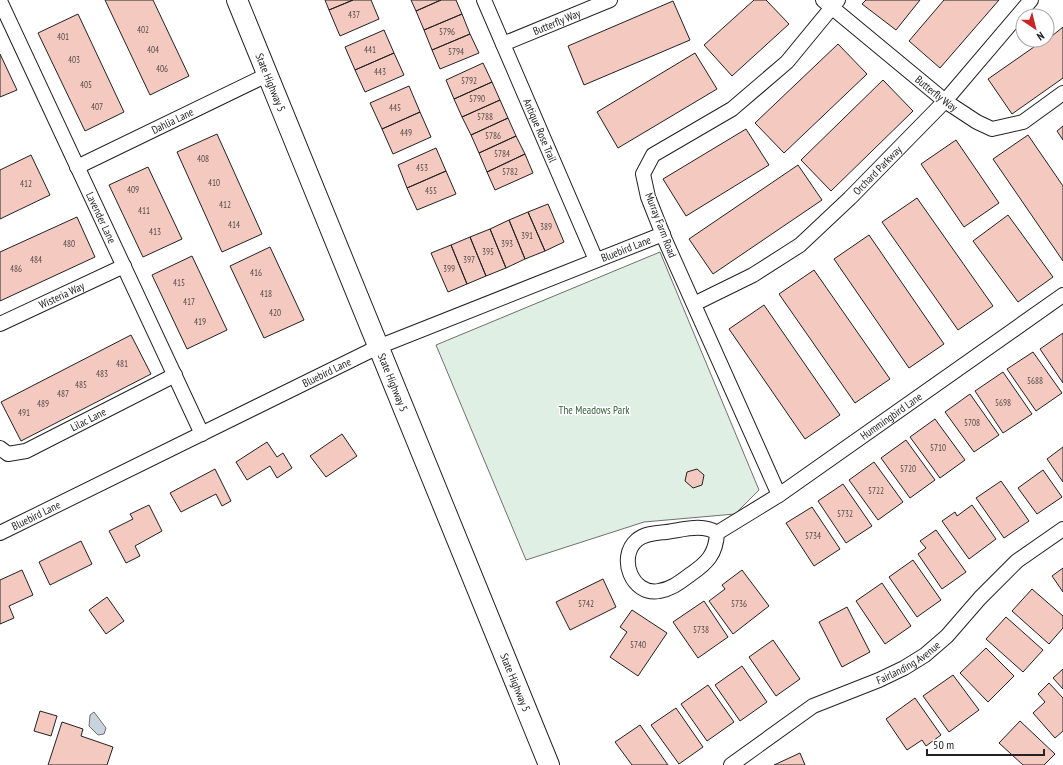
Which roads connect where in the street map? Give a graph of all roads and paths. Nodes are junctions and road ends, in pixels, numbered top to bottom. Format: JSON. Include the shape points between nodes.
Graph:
{"nodes":[{"id":1,"x":237,"y":0,"type":"edge"},
{"id":2,"x":484,"y":0,"type":"edge"},
{"id":3,"x":610,"y":0,"type":"edge"},
{"id":4,"x":1031,"y":0,"type":"edge"},
{"id":5,"x":0,"y":1,"type":"edge"},
{"id":6,"x":831,"y":3,"type":"edge"},
{"id":7,"x":503,"y":44,"type":"junction"},
{"id":8,"x":267,"y":75,"type":"junction"},
{"id":9,"x":1063,"y":93,"type":"edge"},
{"id":10,"x":945,"y":101,"type":"junction"},
{"id":11,"x":78,"y":167,"type":"junction"},
{"id":12,"x":663,"y":234,"type":"junction"},
{"id":13,"x":596,"y":260,"type":"junction"},
{"id":14,"x":124,"y":266,"type":"junction"},
{"id":15,"x":1063,"y":295,"type":"edge"},
{"id":16,"x":694,"y":304,"type":"junction"},
{"id":17,"x":0,"y":324,"type":"edge"},
{"id":18,"x":378,"y":347,"type":"junction"},
{"id":19,"x":175,"y":375,"type":"junction"},
{"id":20,"x":202,"y":434,"type":"junction"},
{"id":21,"x":0,"y":448,"type":"edge"},
{"id":22,"x":779,"y":495,"type":"junction"},
{"id":23,"x":1063,"y":529,"type":"edge"},
{"id":24,"x":0,"y":533,"type":"edge"},
{"id":25,"x":717,"y":533,"type":"junction"},
{"id":26,"x":549,"y":765,"type":"edge"},
{"id":27,"x":731,"y":765,"type":"edge"}],
"edges":[{"from":1,"to":8,"type":"main road","name":"State Highway 5"},
{"from":2,"to":7,"type":"street","name":"Antique Rose Trail"},
{"from":3,"to":7,"type":"street","name":"Butterfly Way"},
{"from":4,"to":10,"type":"street","name":"Orchard Parkway"},
{"from":5,"to":11,"type":"street","name":"Lavender Lane"},
{"from":6,"to":10,"type":"street","name":"Butterfly Way"},
{"from":6,"to":12,"type":"street","name":"Murray Farm Road","via":[[787,62],[732,109],[653,155],[643,174],[648,197]]},
{"from":7,"to":13,"type":"street","name":"Antique Rose Trail"},
{"from":8,"to":11,"type":"street","name":"Dahlia Lane"},
{"from":8,"to":18,"type":"main road","name":"State Highway 5"},
{"from":9,"to":10,"type":"street","name":"Butterfly Way","via":[[1023,122],[992,128],[977,122]]},
{"from":10,"to":16,"type":"street","name":"Orchard Parkway","via":[[800,245],[753,275]]},
{"from":11,"to":14,"type":"street","name":"Lavender Lane"},
{"from":12,"to":13,"type":"street","name":"Bluebird Lane"},
{"from":12,"to":16,"type":"street","name":"Murray Farm Road"},
{"from":13,"to":18,"type":"street","name":"Bluebird Lane"},
{"from":14,"to":17,"type":"street","name":"Wisteria Way"},
{"from":14,"to":19,"type":"street","name":"Lavender Lane"},
{"from":15,"to":22,"type":"street","name":"Hummingbird Lane"},
{"from":16,"to":22,"type":"street","name":"Murray Farm Road"},
{"from":18,"to":20,"type":"street","name":"Bluebird Lane"},
{"from":18,"to":26,"type":"main road","name":"State Highway 5"},
{"from":19,"to":20,"type":"street","name":"Lavender Lane"},
{"from":19,"to":21,"type":"street","name":"Lilac Lane","via":[[26,451],[8,454]]},
{"from":20,"to":24,"type":"street","name":"Bluebird Lane"},
{"from":22,"to":25,"type":"street","name":"Hummingbird Lane"},
{"from":23,"to":27,"type":"street","name":"Fairlanding Avenue","via":[[1017,561],[980,598],[948,636],[925,655],[880,680],[813,706]]},
{"from":25,"to":25,"type":"street","via":[[702,528],[649,534],[638,539],[628,556],[628,568],[633,580],[642,588],[657,592],[672,588],[705,564],[712,555]]}]}
